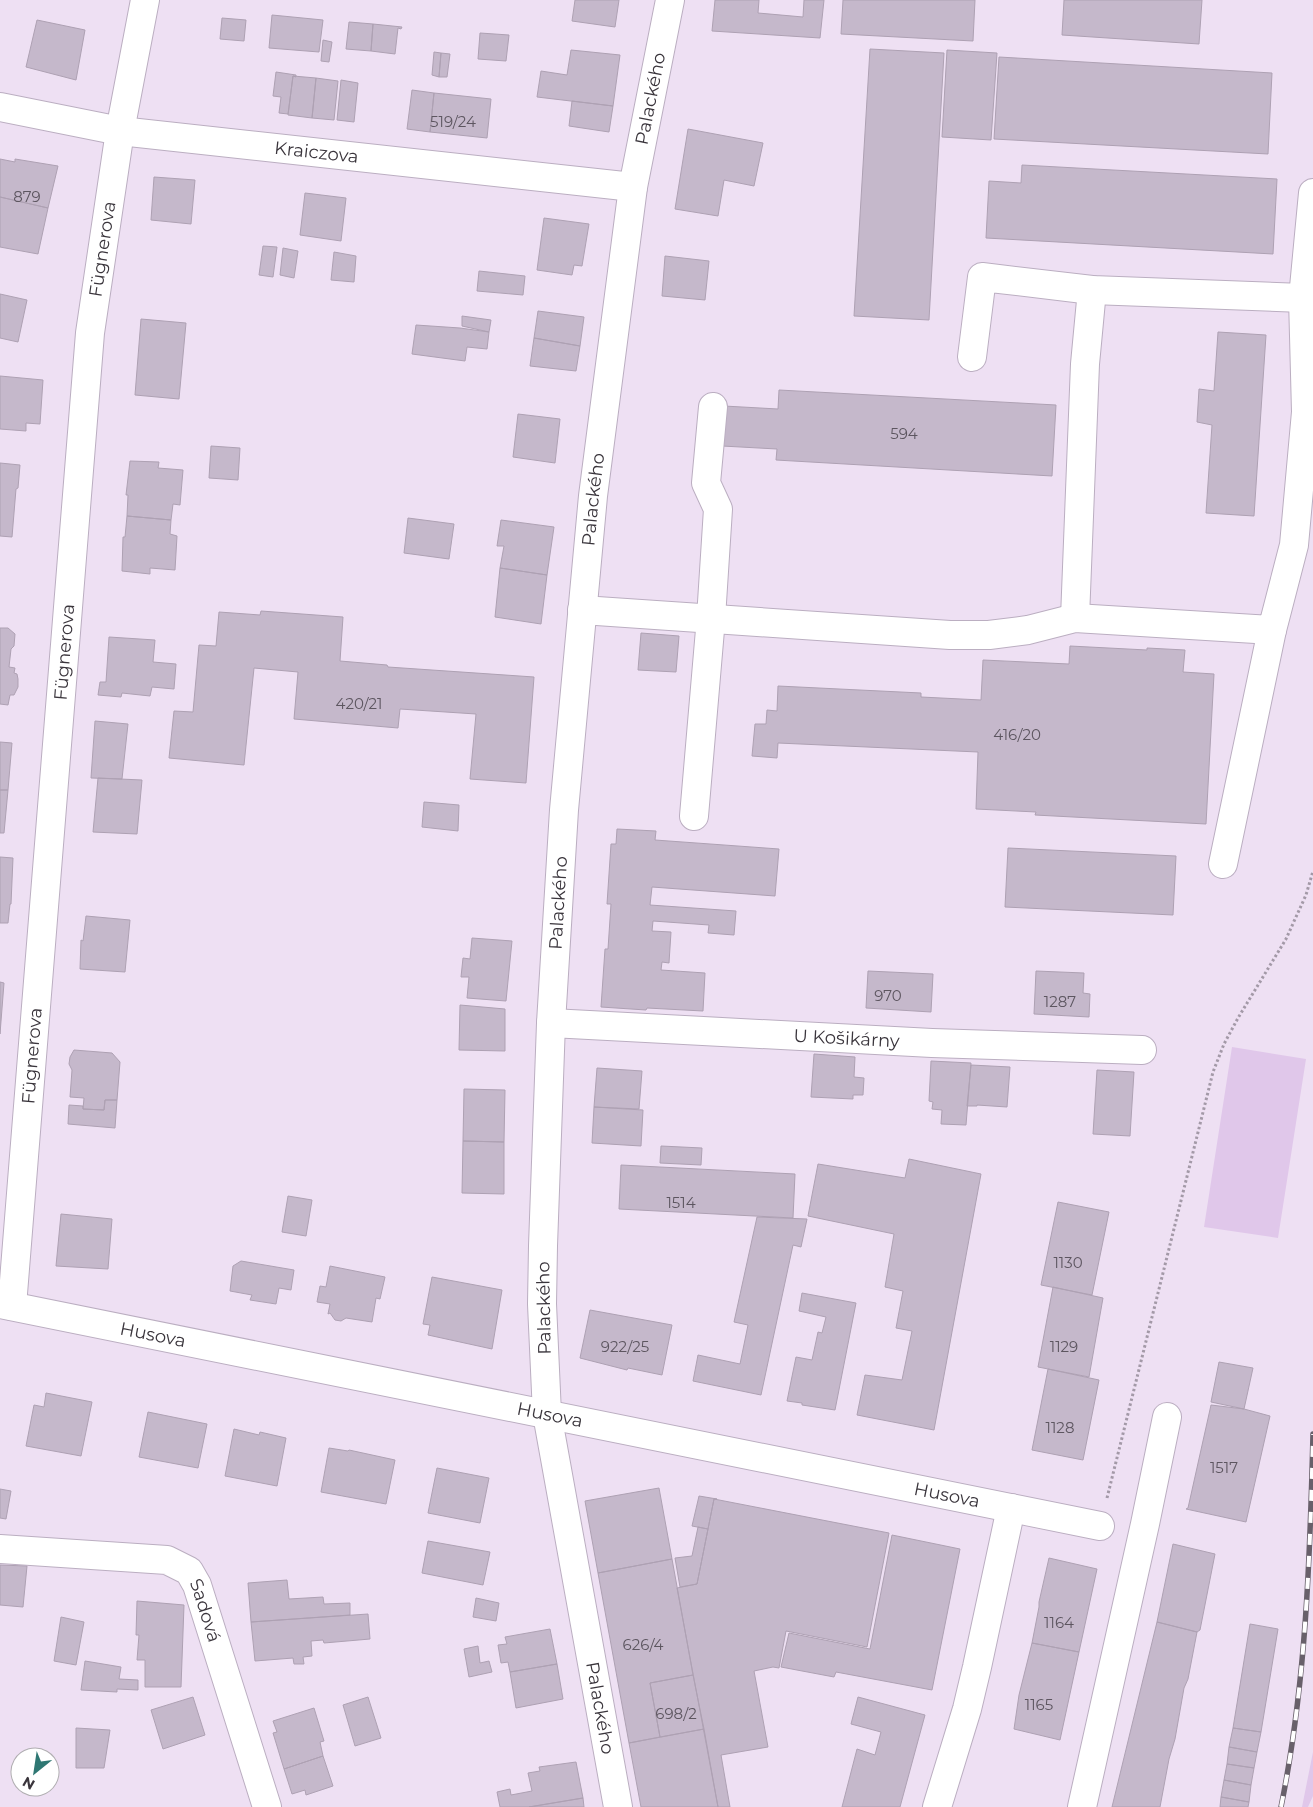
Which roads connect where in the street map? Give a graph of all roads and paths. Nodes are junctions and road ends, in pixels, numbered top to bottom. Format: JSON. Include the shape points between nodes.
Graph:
{"nodes":[{"id":1,"x":145,"y":0,"type":"edge"},
{"id":2,"x":670,"y":0,"type":"edge"},
{"id":3,"x":0,"y":108,"type":"edge"},
{"id":4,"x":120,"y":131,"type":"junction"},
{"id":5,"x":633,"y":187,"type":"junction"},
{"id":6,"x":1313,"y":193,"type":"edge"},
{"id":7,"x":1092,"y":290,"type":"junction"},
{"id":8,"x":1303,"y":298,"type":"junction"},
{"id":9,"x":972,"y":357,"type":"dead end"},
{"id":10,"x":713,"y":407,"type":"dead end"},
{"id":11,"x":582,"y":610,"type":"junction"},
{"id":12,"x":711,"y":618,"type":"junction"},
{"id":13,"x":1075,"y":618,"type":"junction"},
{"id":14,"x":1272,"y":630,"type":"junction"},
{"id":15,"x":694,"y":816,"type":"dead end"},
{"id":16,"x":1223,"y":864,"type":"dead end"},
{"id":17,"x":1313,"y":871,"type":"edge"},
{"id":18,"x":551,"y":1023,"type":"junction"},
{"id":19,"x":1142,"y":1050,"type":"dead end"},
{"id":20,"x":6,"y":1305,"type":"edge"},
{"id":21,"x":548,"y":1414,"type":"junction"},
{"id":22,"x":1167,"y":1417,"type":"dead end"},
{"id":23,"x":1011,"y":1508,"type":"junction"},
{"id":24,"x":1100,"y":1526,"type":"joint"},
{"id":25,"x":0,"y":1548,"type":"edge"},
{"id":26,"x":267,"y":1807,"type":"edge"},
{"id":27,"x":618,"y":1807,"type":"edge"},
{"id":28,"x":938,"y":1807,"type":"edge"},
{"id":29,"x":1082,"y":1807,"type":"edge"}],
"edges":[{"from":1,"to":4,"type":"street","name":"Fügnerova"},
{"from":2,"to":5,"type":"street","name":"Palackého"},
{"from":3,"to":4,"type":"street","name":"Kraiczova"},
{"from":4,"to":5,"type":"street","name":"Kraiczova"},
{"from":4,"to":20,"type":"street","name":"Fügnerova","via":[[90,333]]},
{"from":5,"to":11,"type":"street","name":"Palackého","via":[[593,496]]},
{"from":6,"to":8,"type":"street"},
{"from":7,"to":8,"type":"street"},
{"from":7,"to":9,"type":"street","via":[[982,278]]},
{"from":7,"to":13,"type":"street","via":[[1085,364]]},
{"from":8,"to":14,"type":"street","via":[[1306,412],[1294,545]]},
{"from":10,"to":12,"type":"street","via":[[706,483],[718,509]]},
{"from":11,"to":12,"type":"street"},
{"from":11,"to":18,"type":"street","name":"Palackého","via":[[564,810]]},
{"from":12,"to":13,"type":"street","via":[[989,635],[1028,630]]},
{"from":12,"to":15,"type":"street"},
{"from":13,"to":14,"type":"street"},
{"from":14,"to":16,"type":"street"},
{"from":17,"to":24,"type":"path","via":[[1286,939],[1238,1018],[1214,1072]]},
{"from":18,"to":19,"type":"street","name":"U Košikárny","via":[[912,1042]]},
{"from":18,"to":21,"type":"street","name":"Palackého","via":[[543,1266]]},
{"from":20,"to":21,"type":"street","name":"Husova"},
{"from":21,"to":23,"type":"street","name":"Husova"},
{"from":21,"to":27,"type":"street","name":"Palackého"},
{"from":22,"to":29,"type":"street"},
{"from":23,"to":24,"type":"street","name":"Husova"},
{"from":23,"to":28,"type":"street","via":[[967,1709]]},
{"from":25,"to":26,"type":"street","name":"Sadová","via":[[167,1560],[189,1571],[197,1585]]}]}
